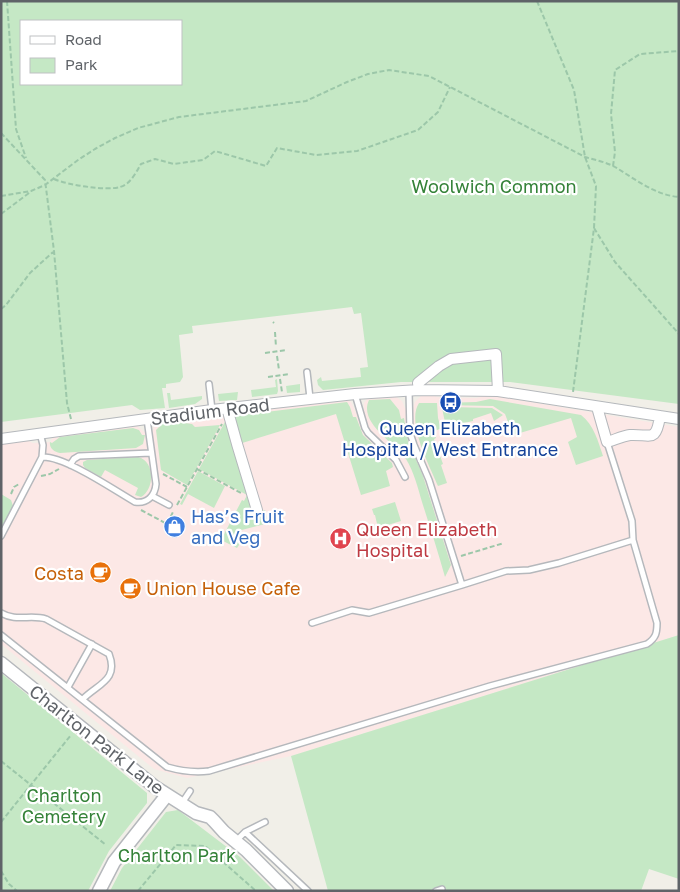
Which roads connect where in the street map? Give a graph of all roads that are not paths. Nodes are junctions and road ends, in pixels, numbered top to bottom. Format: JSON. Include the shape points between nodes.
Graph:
{"nodes":[{"id":1,"x":307,"y":372,"type":"dead end"},
{"id":2,"x":209,"y":384,"type":"dead end"},
{"id":3,"x":414,"y":390,"type":"junction"},
{"id":4,"x":498,"y":392,"type":"junction"},
{"id":5,"x":355,"y":394,"type":"junction"},
{"id":6,"x":310,"y":398,"type":"junction"},
{"id":7,"x":597,"y":407,"type":"junction"},
{"id":8,"x":227,"y":408,"type":"junction"},
{"id":9,"x":212,"y":410,"type":"junction"},
{"id":10,"x":660,"y":416,"type":"junction"},
{"id":11,"x":147,"y":419,"type":"junction"},
{"id":12,"x":679,"y":419,"type":"edge"},
{"id":13,"x":40,"y":433,"type":"junction"},
{"id":14,"x":1,"y":439,"type":"edge"},
{"id":15,"x":607,"y":442,"type":"junction"},
{"id":16,"x":151,"y":453,"type":"junction"},
{"id":17,"x":42,"y":457,"type":"junction"},
{"id":18,"x":70,"y":465,"type":"junction"},
{"id":19,"x":405,"y":477,"type":"dead end"},
{"id":20,"x":152,"y":496,"type":"junction"},
{"id":21,"x":169,"y":506,"type":"dead end"},
{"id":22,"x":257,"y":510,"type":"dead end"},
{"id":23,"x":1,"y":536,"type":"edge"},
{"id":24,"x":633,"y":540,"type":"junction"},
{"id":25,"x":462,"y":585,"type":"junction"},
{"id":26,"x":1,"y":613,"type":"edge"},
{"id":27,"x":312,"y":622,"type":"dead end"},
{"id":28,"x":1,"y":635,"type":"edge"},
{"id":29,"x":92,"y":644,"type":"junction"},
{"id":30,"x":1,"y":663,"type":"edge"},
{"id":31,"x":68,"y":687,"type":"junction"},
{"id":32,"x":83,"y":699,"type":"junction"},
{"id":33,"x":190,"y":791,"type":"dead end"},
{"id":34,"x":167,"y":795,"type":"junction"},
{"id":35,"x":181,"y":804,"type":"junction"},
{"id":36,"x":265,"y":822,"type":"dead end"},
{"id":37,"x":240,"y":836,"type":"junction"},
{"id":38,"x":99,"y":891,"type":"edge"},
{"id":39,"x":287,"y":891,"type":"edge"},
{"id":40,"x":308,"y":891,"type":"edge"},
{"id":41,"x":436,"y":891,"type":"edge"},
{"id":42,"x":442,"y":891,"type":"edge"}],
"edges":[{"from":1,"to":6,"type":"lane"},
{"from":2,"to":9,"type":"lane"},
{"from":3,"to":4,"type":"street","name":"Stadium Road"},
{"from":3,"to":4,"type":"street","via":[[418,383],[451,359],[496,354]]},
{"from":3,"to":5,"type":"street","name":"Stadium Road"},
{"from":3,"to":25,"type":"lane","via":[[410,433],[430,480]]},
{"from":4,"to":7,"type":"street","name":"Stadium Road"},
{"from":5,"to":6,"type":"street","name":"Stadium Road"},
{"from":5,"to":19,"type":"lane","via":[[368,433],[396,460]]},
{"from":6,"to":8,"type":"street","name":"Stadium Road"},
{"from":7,"to":10,"type":"street","name":"Stadium Road"},
{"from":7,"to":15,"type":"street"},
{"from":8,"to":9,"type":"street","name":"Stadium Road"},
{"from":8,"to":22,"type":"street"},
{"from":9,"to":11,"type":"street","name":"Stadium Road"},
{"from":10,"to":12,"type":"street","name":"Stadium Road"},
{"from":10,"to":15,"type":"street","via":[[655,433],[645,437],[630,435]]},
{"from":11,"to":13,"type":"street","name":"Stadium Road"},
{"from":11,"to":16,"type":"lane"},
{"from":13,"to":14,"type":"street","name":"Stadium Road"},
{"from":13,"to":17,"type":"lane"},
{"from":15,"to":24,"type":"lane","via":[[632,521]]},
{"from":16,"to":18,"type":"lane","via":[[79,456]]},
{"from":16,"to":20,"type":"lane","via":[[156,484]]},
{"from":17,"to":18,"type":"lane"},
{"from":17,"to":23,"type":"lane"},
{"from":18,"to":20,"type":"lane","via":[[135,502],[141,503]]},
{"from":20,"to":21,"type":"lane"},
{"from":24,"to":25,"type":"lane","via":[[558,563],[506,572]]},
{"from":24,"to":32,"type":"lane","via":[[657,623],[654,640],[647,644],[490,686],[203,772],[167,767]]},
{"from":25,"to":27,"type":"lane","via":[[369,613],[352,610]]},
{"from":26,"to":29,"type":"lane","via":[[16,619],[41,617]]},
{"from":28,"to":31,"type":"lane"},
{"from":29,"to":31,"type":"lane"},
{"from":29,"to":32,"type":"lane","via":[[109,654],[113,665],[110,677]]},
{"from":30,"to":34,"type":"street","name":"Charlton Park Lane"},
{"from":31,"to":32,"type":"lane"},
{"from":33,"to":35,"type":"lane"},
{"from":34,"to":35,"type":"street","name":"Charlton Park Lane"},
{"from":34,"to":38,"type":"street","via":[[114,862]]},
{"from":35,"to":37,"type":"street","name":"Charlton Park Lane","via":[[210,817],[224,832]]},
{"from":36,"to":37,"type":"lane"},
{"from":37,"to":39,"type":"street","name":"Charlton Park Lane"},
{"from":37,"to":40,"type":"lane"},
{"from":41,"to":42,"type":"lane"}]}
